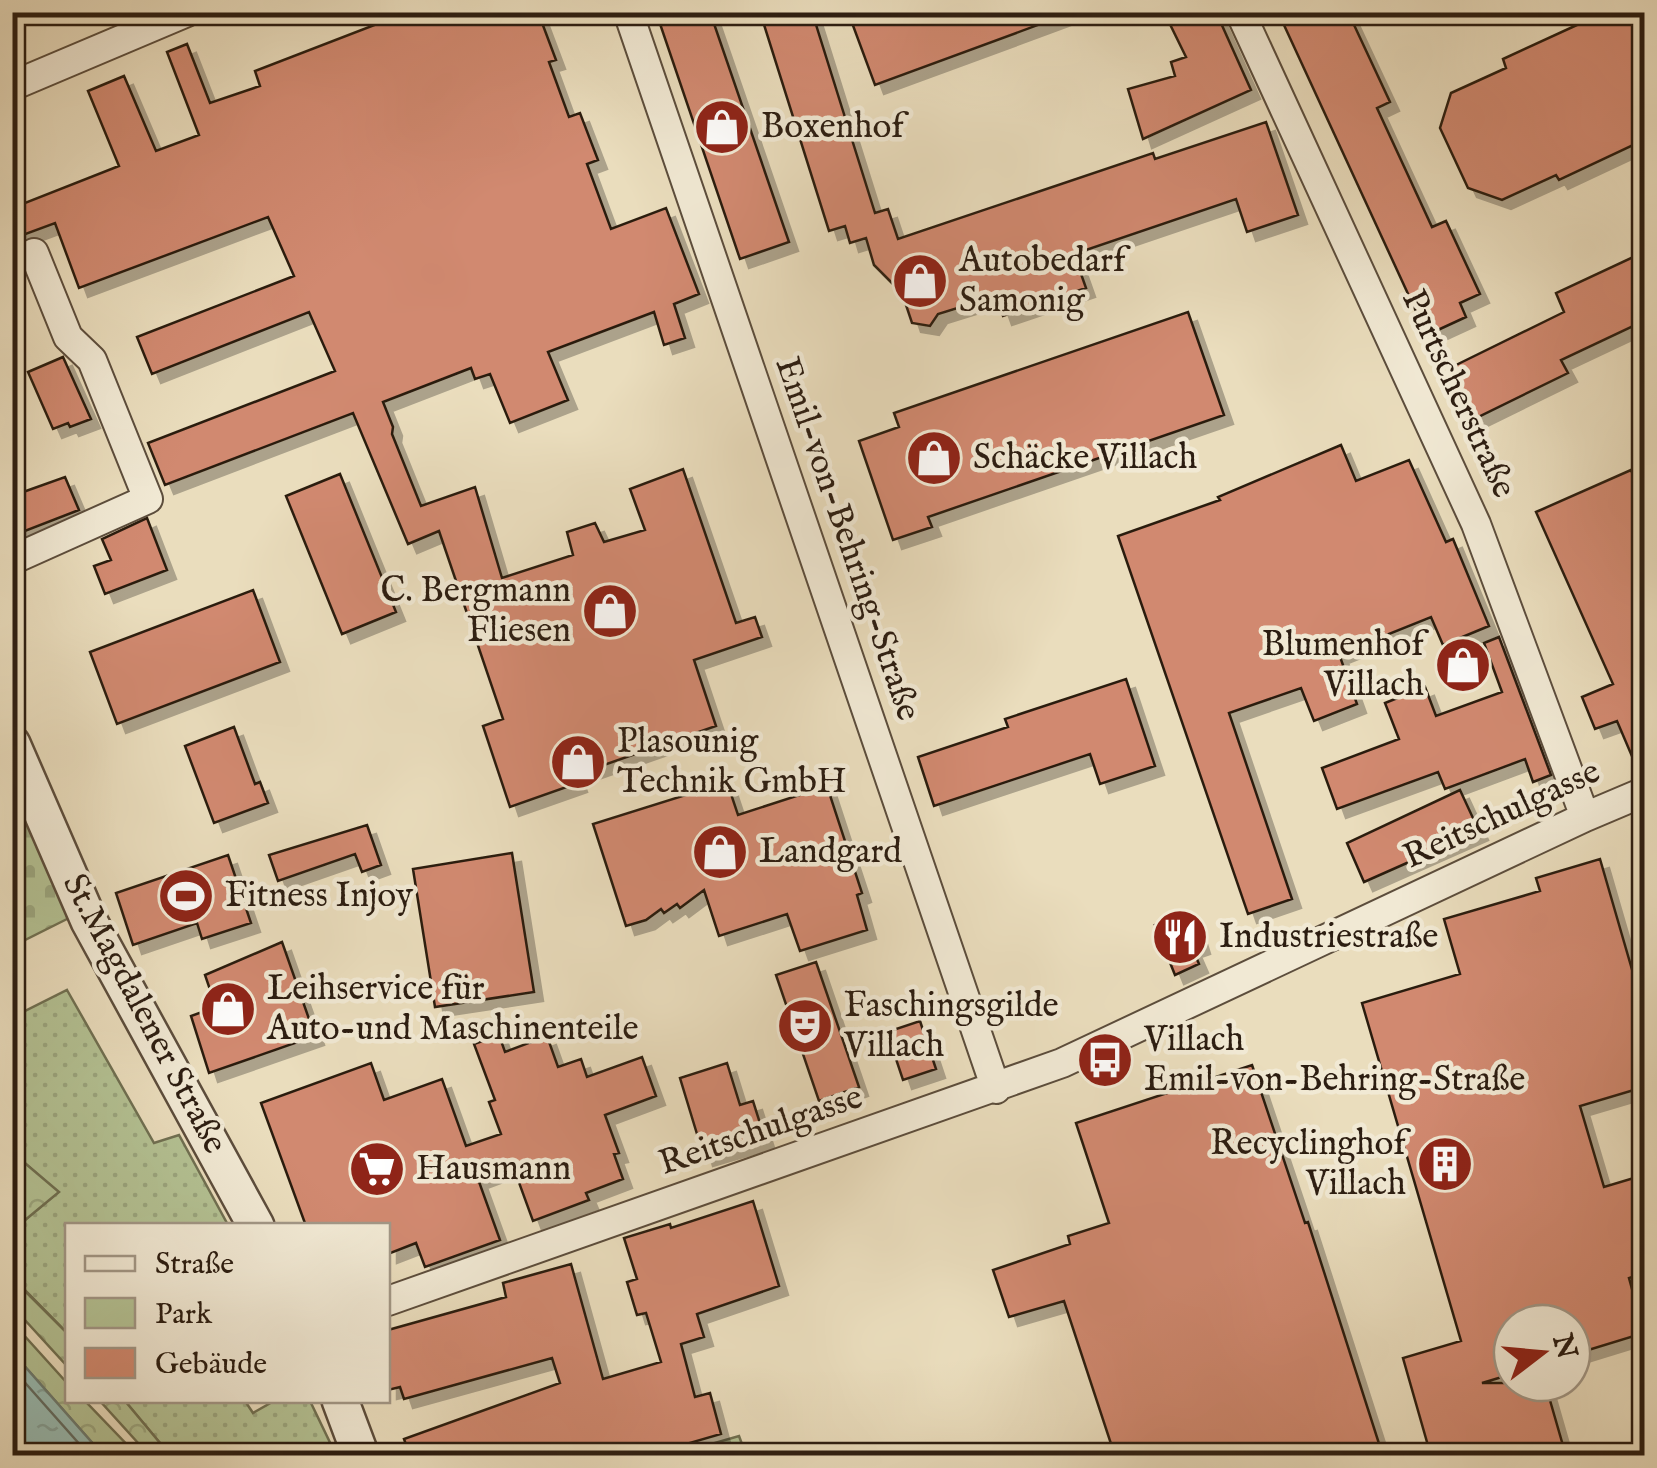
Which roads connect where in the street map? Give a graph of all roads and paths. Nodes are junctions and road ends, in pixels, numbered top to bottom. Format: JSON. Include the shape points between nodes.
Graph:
{"nodes":[{"id":1,"x":187,"y":12,"type":"edge"},
{"id":2,"x":628,"y":12,"type":"edge"},
{"id":3,"x":1240,"y":12,"type":"edge"},
{"id":4,"x":12,"y":86,"type":"edge"},
{"id":5,"x":34,"y":253,"type":"dead end"},
{"id":6,"x":12,"y":560,"type":"edge"},
{"id":7,"x":12,"y":744,"type":"edge"},
{"id":8,"x":1644,"y":792,"type":"edge"},
{"id":9,"x":1584,"y":816,"type":"junction"},
{"id":10,"x":996,"y":1089,"type":"junction"},
{"id":11,"x":254,"y":1223,"type":"edge"},
{"id":12,"x":390,"y":1299,"type":"edge"},
{"id":13,"x":341,"y":1403,"type":"edge"},
{"id":14,"x":361,"y":1456,"type":"edge"}],
"edges":[{"from":1,"to":4,"type":"street"},
{"from":2,"to":10,"type":"street","name":"Emil-von-Behring-Straße"},
{"from":3,"to":9,"type":"street","name":"Purtscherstraße","via":[[1476,524]]},
{"from":5,"to":6,"type":"street","via":[[68,337],[92,360],[148,499]]},
{"from":7,"to":11,"type":"street","name":"St.Magdalener Straße","via":[[89,921]]},
{"from":8,"to":9,"type":"street","name":"Reitschulgasse"},
{"from":9,"to":10,"type":"street","name":"Reitschulgasse"},
{"from":10,"to":12,"type":"street","name":"Reitschulgasse"},
{"from":13,"to":14,"type":"street"}]}
